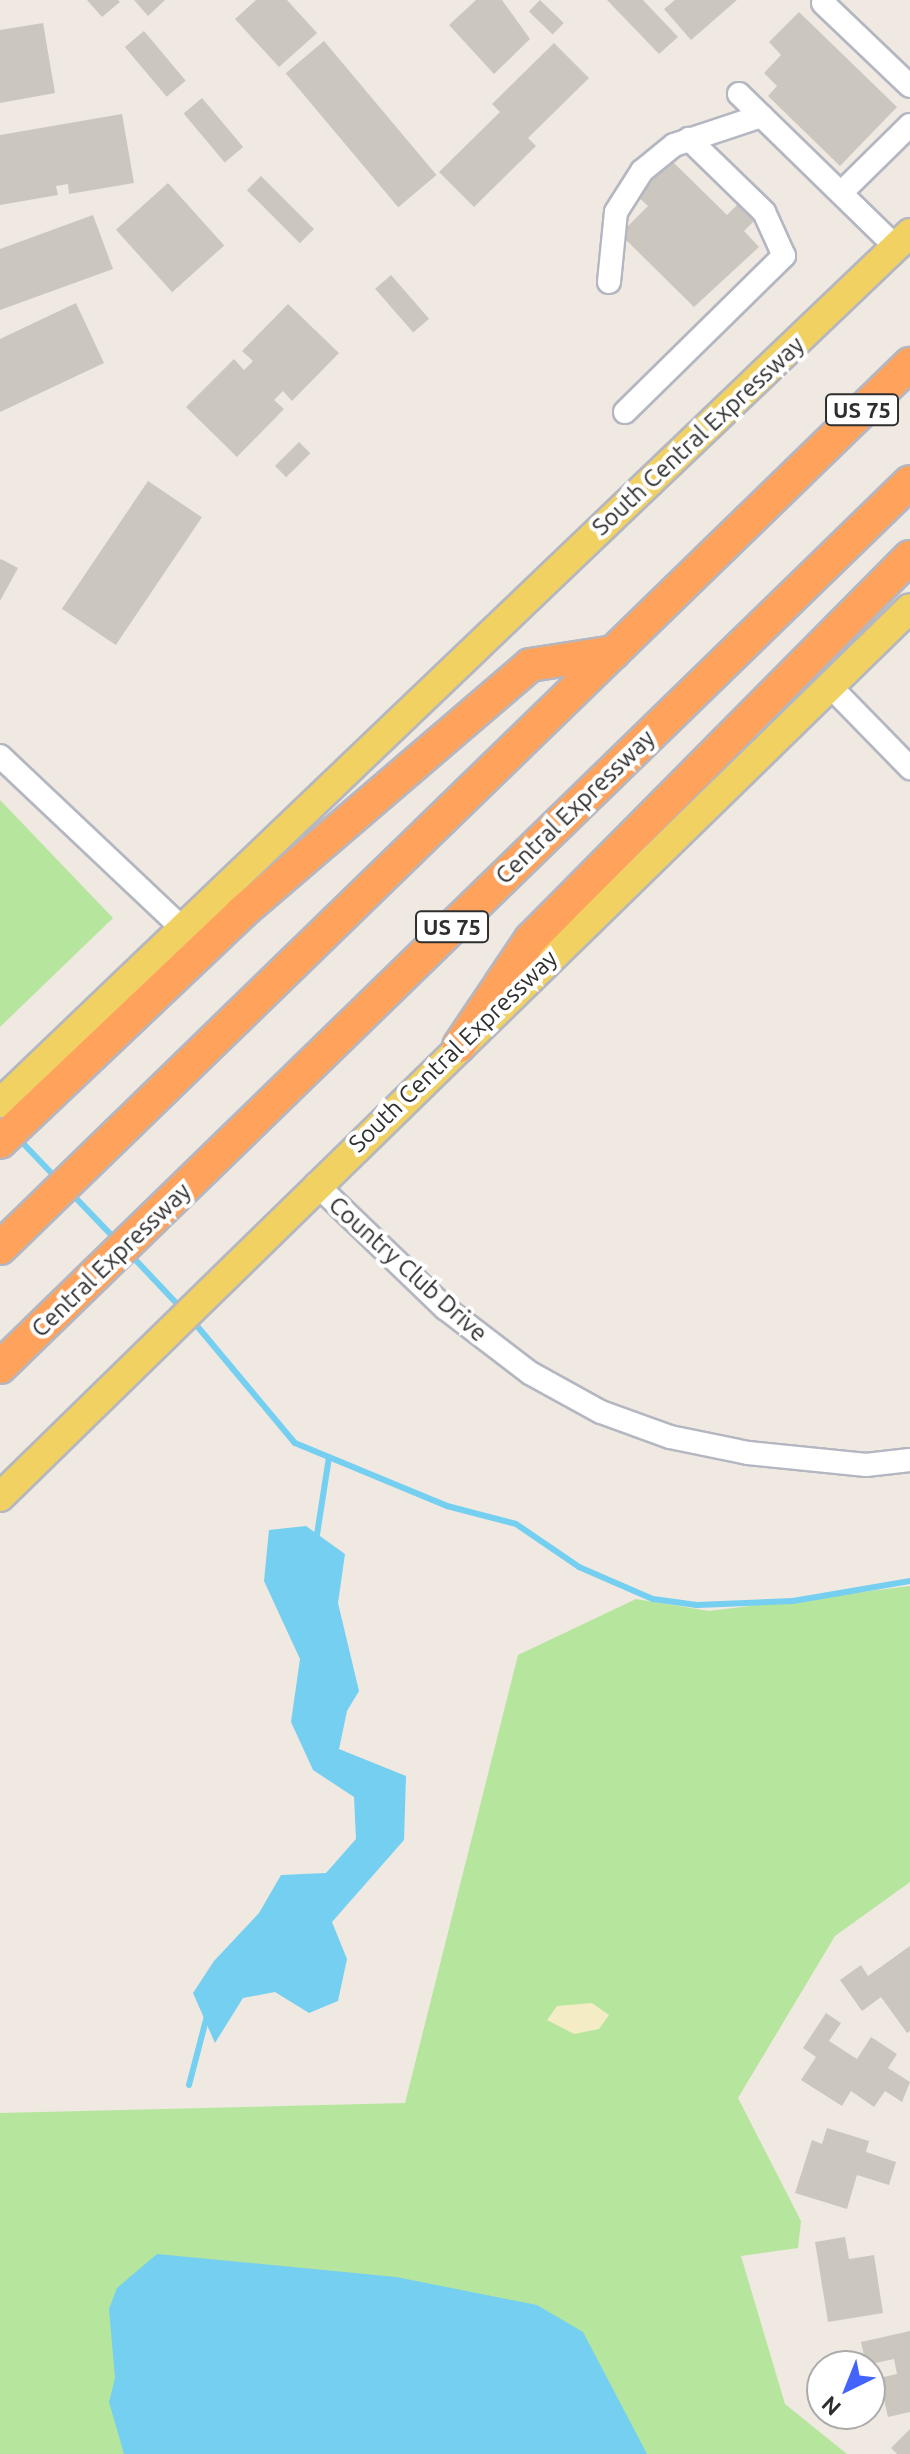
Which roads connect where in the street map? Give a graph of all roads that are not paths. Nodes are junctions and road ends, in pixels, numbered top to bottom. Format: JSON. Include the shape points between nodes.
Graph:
{"nodes":[{"id":1,"x":823,"y":3,"type":"dead end"},
{"id":2,"x":910,"y":86,"type":"edge"},
{"id":3,"x":739,"y":94,"type":"dead end"},
{"id":4,"x":761,"y":116,"type":"junction"},
{"id":5,"x":910,"y":125,"type":"edge"},
{"id":6,"x":689,"y":139,"type":"junction"},
{"id":7,"x":841,"y":193,"type":"junction"},
{"id":8,"x":903,"y":240,"type":"edge"},
{"id":9,"x":609,"y":282,"type":"dead end"},
{"id":10,"x":910,"y":364,"type":"edge"},
{"id":11,"x":625,"y":412,"type":"dead end"},
{"id":12,"x":910,"y":482,"type":"edge"},
{"id":13,"x":910,"y":557,"type":"edge"},
{"id":14,"x":910,"y":608,"type":"edge"},
{"id":15,"x":614,"y":652,"type":"junction"},
{"id":16,"x":830,"y":686,"type":"junction"},
{"id":17,"x":0,"y":756,"type":"edge"},
{"id":18,"x":910,"y":768,"type":"edge"},
{"id":19,"x":181,"y":927,"type":"junction"},
{"id":20,"x":459,"y":1046,"type":"junction"},
{"id":21,"x":40,"y":1082,"type":"junction"},
{"id":22,"x":0,"y":1103,"type":"edge"},
{"id":23,"x":0,"y":1142,"type":"edge"},
{"id":24,"x":316,"y":1184,"type":"junction"},
{"id":25,"x":0,"y":1248,"type":"edge"},
{"id":26,"x":0,"y":1367,"type":"edge"},
{"id":27,"x":910,"y":1460,"type":"edge"},
{"id":28,"x":0,"y":1497,"type":"edge"}],
"edges":[{"from":1,"to":2,"type":"street"},
{"from":3,"to":4,"type":"street"},
{"from":4,"to":6,"type":"street"},
{"from":4,"to":7,"type":"street"},
{"from":5,"to":7,"type":"street"},
{"from":6,"to":9,"type":"street","via":[[642,171],[625,192],[609,240]]},
{"from":6,"to":11,"type":"street","via":[[764,212],[784,256]]},
{"from":7,"to":8,"type":"street"},
{"from":8,"to":19,"type":"main road","name":"South Central Expressway"},
{"from":10,"to":15,"type":"highway","number":"US 75"},
{"from":12,"to":26,"type":"highway","name":"Central Expressway","number":"US 75"},
{"from":13,"to":20,"type":"highway","via":[[531,939]]},
{"from":14,"to":16,"type":"main road","name":"South Central Expressway"},
{"from":15,"to":21,"type":"highway","via":[[530,665]]},
{"from":15,"to":25,"type":"highway","number":"US 75"},
{"from":16,"to":18,"type":"street"},
{"from":16,"to":20,"type":"main road","name":"South Central Expressway"},
{"from":17,"to":19,"type":"street"},
{"from":19,"to":21,"type":"main road","name":"South Central Expressway"},
{"from":20,"to":24,"type":"main road","name":"South Central Expressway"},
{"from":21,"to":22,"type":"main road","name":"South Central Expressway"},
{"from":21,"to":23,"type":"highway"},
{"from":24,"to":27,"type":"street","name":"Country Club Drive","via":[[445,1308],[530,1373],[601,1412],[670,1437],[748,1453],[866,1465]]},
{"from":24,"to":28,"type":"main road","name":"South Central Expressway"}]}
